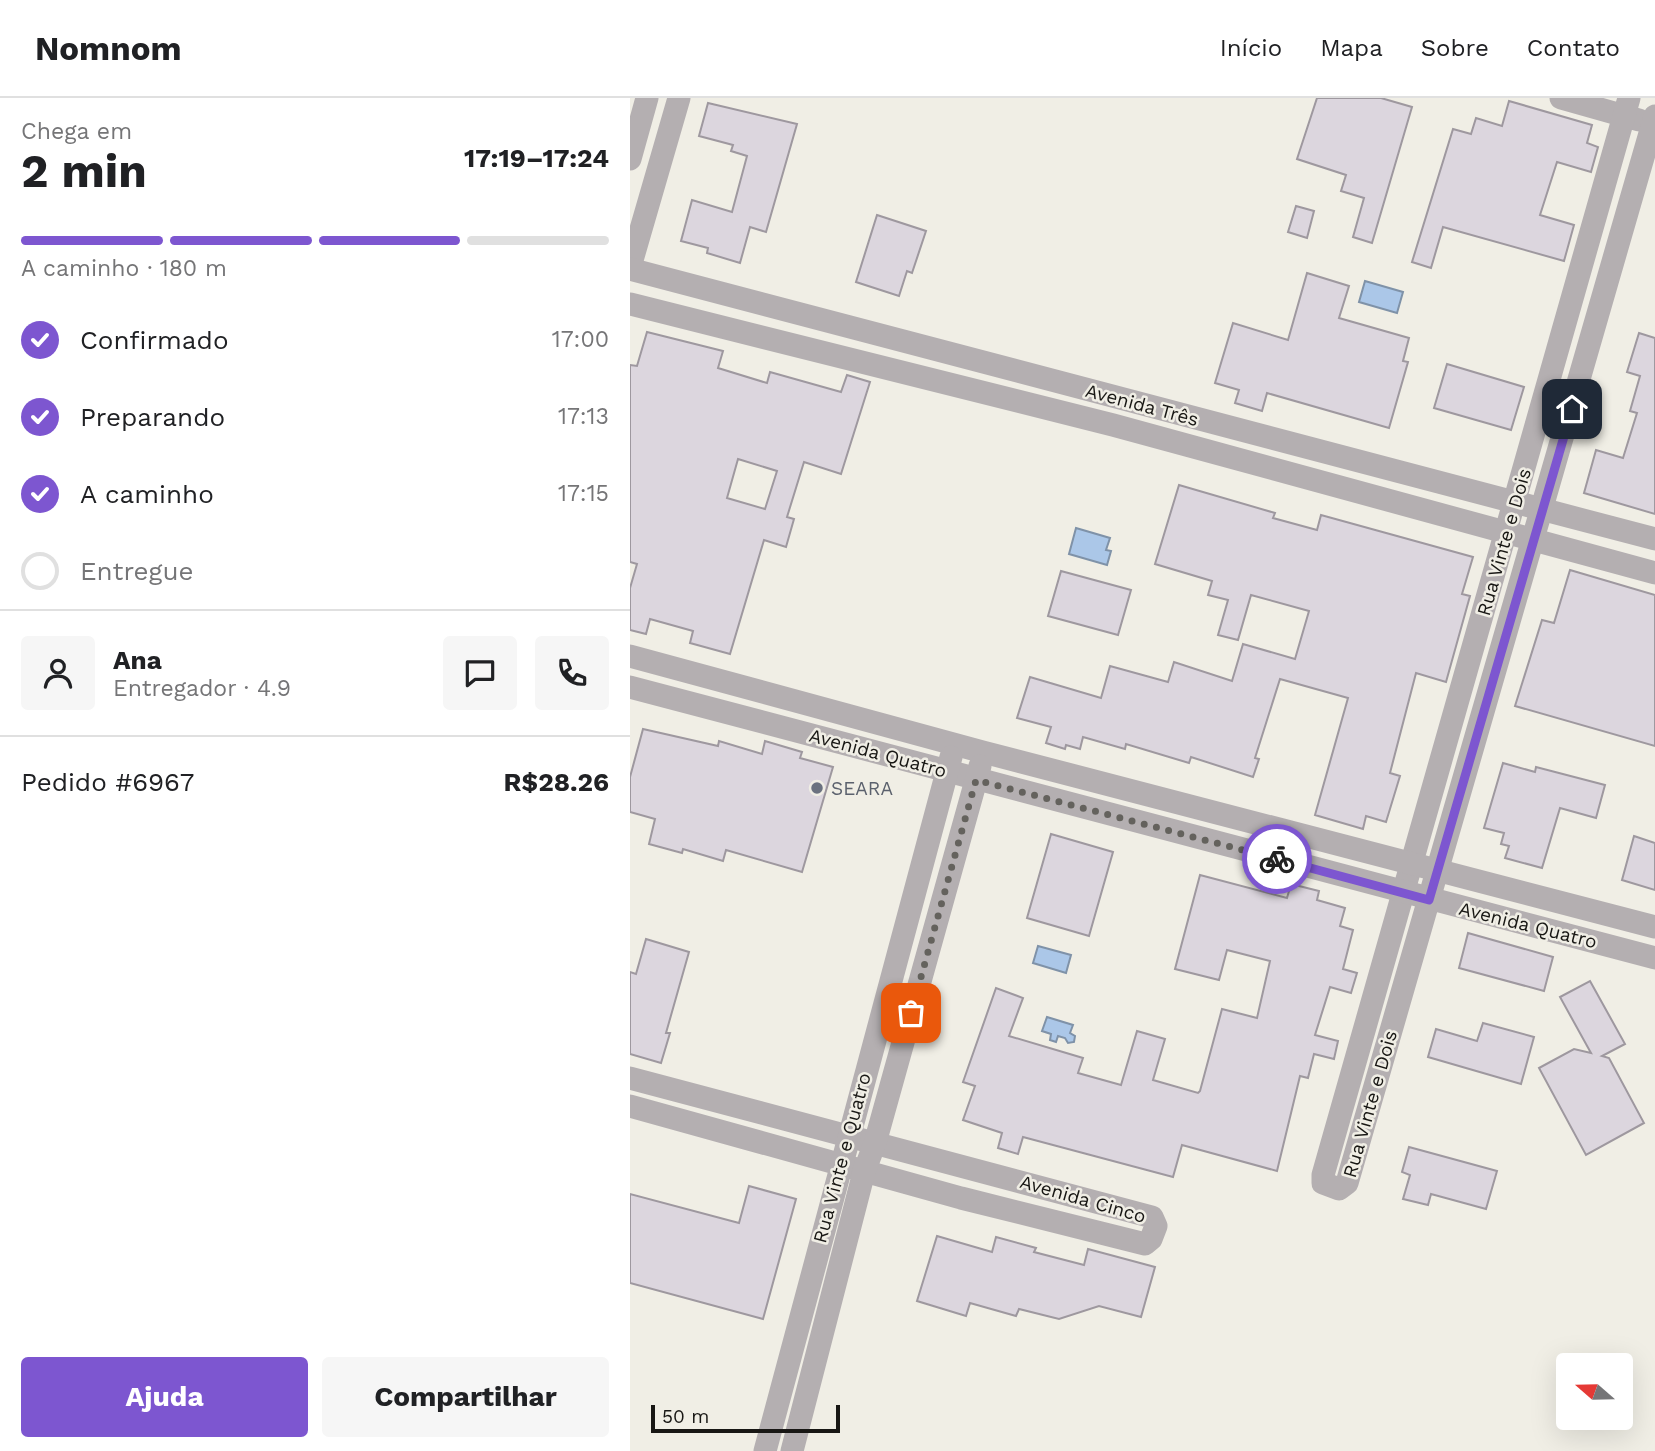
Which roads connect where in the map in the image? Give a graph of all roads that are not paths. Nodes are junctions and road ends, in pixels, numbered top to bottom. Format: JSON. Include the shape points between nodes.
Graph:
{"nodes":[{"id":1,"x":647,"y":98,"type":"edge"},
{"id":2,"x":679,"y":98,"type":"edge"},
{"id":3,"x":1561,"y":98,"type":"edge"},
{"id":4,"x":1627,"y":107,"type":"edge"},
{"id":5,"x":1654,"y":121,"type":"edge"},
{"id":6,"x":630,"y":159,"type":"edge"},
{"id":7,"x":630,"y":268,"type":"edge"},
{"id":8,"x":630,"y":304,"type":"edge"},
{"id":9,"x":1515,"y":503,"type":"junction"},
{"id":10,"x":1543,"y":508,"type":"junction"},
{"id":11,"x":1506,"y":533,"type":"junction"},
{"id":12,"x":1655,"y":539,"type":"edge"},
{"id":13,"x":1534,"y":540,"type":"junction"},
{"id":14,"x":1655,"y":573,"type":"edge"},
{"id":15,"x":630,"y":656,"type":"edge"},
{"id":16,"x":630,"y":687,"type":"edge"},
{"id":17,"x":954,"y":744,"type":"junction"},
{"id":18,"x":984,"y":752,"type":"junction"},
{"id":19,"x":947,"y":771,"type":"junction"},
{"id":20,"x":976,"y":780,"type":"junction"},
{"id":21,"x":1413,"y":863,"type":"junction"},
{"id":22,"x":1438,"y":870,"type":"junction"},
{"id":23,"x":1404,"y":893,"type":"junction"},
{"id":24,"x":1429,"y":900,"type":"junction"},
{"id":25,"x":1655,"y":927,"type":"edge"},
{"id":26,"x":1655,"y":958,"type":"edge"},
{"id":27,"x":630,"y":1078,"type":"edge"},
{"id":28,"x":630,"y":1106,"type":"edge"},
{"id":29,"x":848,"y":1136,"type":"junction"},
{"id":30,"x":876,"y":1143,"type":"junction"},
{"id":31,"x":841,"y":1166,"type":"junction"},
{"id":32,"x":864,"y":1172,"type":"junction"},
{"id":33,"x":765,"y":1451,"type":"edge"},
{"id":34,"x":792,"y":1451,"type":"edge"}],
"edges":[{"from":1,"to":6,"type":"street"},
{"from":2,"to":7,"type":"street"},
{"from":3,"to":4,"type":"street"},
{"from":4,"to":5,"type":"street"},
{"from":4,"to":9,"type":"street","name":"Rua Vinte e Dois"},
{"from":5,"to":10,"type":"street","name":"Rua Vinte e Dois"},
{"from":7,"to":9,"type":"street","name":"Avenida Três"},
{"from":8,"to":11,"type":"street","name":"Avenida Três","via":[[1113,425]]},
{"from":9,"to":10,"type":"street","name":"Avenida Três"},
{"from":9,"to":11,"type":"street","name":"Rua Vinte e Dois"},
{"from":10,"to":12,"type":"street","name":"Avenida Três"},
{"from":10,"to":13,"type":"street","name":"Rua Vinte e Dois"},
{"from":11,"to":13,"type":"street","name":"Avenida Três"},
{"from":11,"to":21,"type":"street","name":"Rua Vinte e Dois"},
{"from":13,"to":14,"type":"street","name":"Avenida Três"},
{"from":13,"to":22,"type":"street","name":"Rua Vinte e Dois"},
{"from":15,"to":17,"type":"street","name":"Avenida Quatro"},
{"from":16,"to":19,"type":"street","name":"Avenida Quatro"},
{"from":17,"to":18,"type":"street","name":"Avenida Quatro"},
{"from":17,"to":19,"type":"street","name":"Rua Vinte e Quatro"},
{"from":18,"to":20,"type":"street","name":"Rua Vinte e Quatro"},
{"from":18,"to":21,"type":"street","name":"Avenida Quatro"},
{"from":19,"to":20,"type":"street","name":"Avenida Quatro"},
{"from":19,"to":29,"type":"street","name":"Rua Vinte e Quatro"},
{"from":20,"to":23,"type":"street","name":"Avenida Quatro"},
{"from":20,"to":30,"type":"street","name":"Rua Vinte e Quatro"},
{"from":21,"to":22,"type":"street","name":"Avenida Quatro"},
{"from":21,"to":23,"type":"street","name":"Rua Vinte e Dois"},
{"from":22,"to":24,"type":"street","name":"Rua Vinte e Dois"},
{"from":22,"to":25,"type":"street","name":"Avenida Quatro"},
{"from":23,"to":24,"type":"street","name":"Avenida Quatro"},
{"from":23,"to":24,"type":"street","name":"Rua Vinte e Dois","via":[[1323,1175],[1323,1183],[1339,1189],[1347,1183]]},
{"from":24,"to":26,"type":"street","name":"Avenida Quatro"},
{"from":27,"to":29,"type":"street","name":"Avenida Cinco"},
{"from":28,"to":31,"type":"street","name":"Avenida Cinco"},
{"from":29,"to":30,"type":"street","name":"Avenida Cinco"},
{"from":29,"to":31,"type":"street","name":"Rua Vinte e Quatro"},
{"from":30,"to":32,"type":"street","name":"Rua Vinte e Quatro"},
{"from":30,"to":32,"type":"street","name":"Avenida Cinco","via":[[1152,1217],[1156,1222],[1153,1236],[1145,1244]]},
{"from":31,"to":32,"type":"street","name":"Avenida Cinco"},
{"from":31,"to":33,"type":"street","name":"Rua Vinte e Quatro"},
{"from":32,"to":34,"type":"street","name":"Rua Vinte e Quatro"}]}
